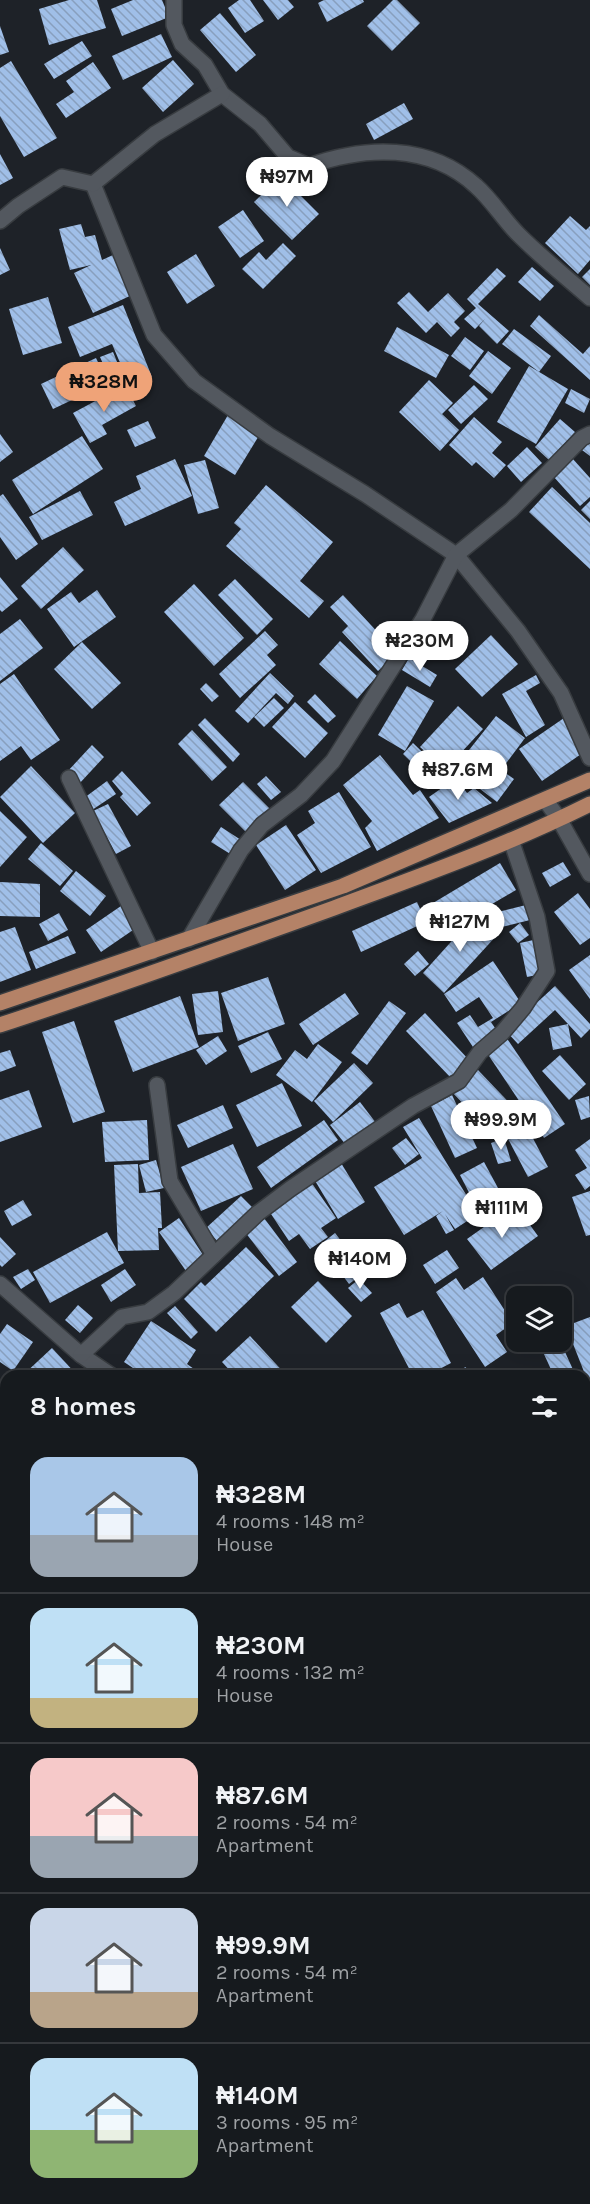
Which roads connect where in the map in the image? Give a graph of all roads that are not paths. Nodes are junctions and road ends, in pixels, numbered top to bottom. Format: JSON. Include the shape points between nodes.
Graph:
{"nodes":[{"id":1,"x":174,"y":0,"type":"edge"},
{"id":2,"x":222,"y":93,"type":"junction"},
{"id":3,"x":93,"y":184,"type":"junction"},
{"id":4,"x":0,"y":221,"type":"edge"},
{"id":5,"x":590,"y":298,"type":"edge"},
{"id":6,"x":590,"y":434,"type":"edge"},
{"id":7,"x":456,"y":555,"type":"junction"},
{"id":8,"x":590,"y":758,"type":"edge"},
{"id":9,"x":69,"y":778,"type":"dead end"},
{"id":10,"x":590,"y":780,"type":"edge"},
{"id":11,"x":546,"y":801,"type":"junction"},
{"id":12,"x":590,"y":804,"type":"edge"},
{"id":13,"x":559,"y":819,"type":"junction"},
{"id":14,"x":512,"y":840,"type":"junction"},
{"id":15,"x":590,"y":874,"type":"edge"},
{"id":16,"x":189,"y":939,"type":"junction"},
{"id":17,"x":152,"y":952,"type":"junction"},
{"id":18,"x":0,"y":1003,"type":"edge"},
{"id":19,"x":0,"y":1025,"type":"edge"},
{"id":20,"x":157,"y":1085,"type":"dead end"},
{"id":21,"x":214,"y":1256,"type":"junction"},
{"id":22,"x":0,"y":1284,"type":"edge"},
{"id":23,"x":81,"y":1355,"type":"junction"},
{"id":24,"x":103,"y":1370,"type":"edge"}],
"edges":[{"from":1,"to":2,"type":"street","via":[[174,25],[182,44],[205,65]]},
{"from":2,"to":3,"type":"street","via":[[155,134]]},
{"from":2,"to":5,"type":"street","via":[[260,124],[288,158],[309,166],[339,155],[370,150],[448,164],[476,185],[517,233]]},
{"from":3,"to":4,"type":"street","via":[[62,177]]},
{"from":3,"to":7,"type":"street","via":[[154,335],[194,381],[270,436]]},
{"from":6,"to":7,"type":"street","via":[[511,510]]},
{"from":7,"to":8,"type":"street","via":[[561,693]]},
{"from":7,"to":16,"type":"street","via":[[423,619],[333,761],[301,795],[262,825],[242,850]]},
{"from":9,"to":17,"type":"street"},
{"from":10,"to":11,"type":"main road"},
{"from":11,"to":13,"type":"street"},
{"from":11,"to":16,"type":"main road","via":[[343,886]]},
{"from":12,"to":13,"type":"main road"},
{"from":13,"to":14,"type":"main road"},
{"from":13,"to":15,"type":"street"},
{"from":14,"to":19,"type":"main road","via":[[202,956]]},
{"from":14,"to":21,"type":"street","via":[[546,957],[547,971],[529,1000],[480,1052],[459,1081],[413,1106],[290,1189],[258,1213]]},
{"from":16,"to":17,"type":"main road"},
{"from":17,"to":18,"type":"main road"},
{"from":20,"to":21,"type":"street","via":[[170,1181]]},
{"from":21,"to":23,"type":"street","via":[[148,1312],[122,1317]]},
{"from":22,"to":23,"type":"street"},
{"from":23,"to":24,"type":"street"}]}
